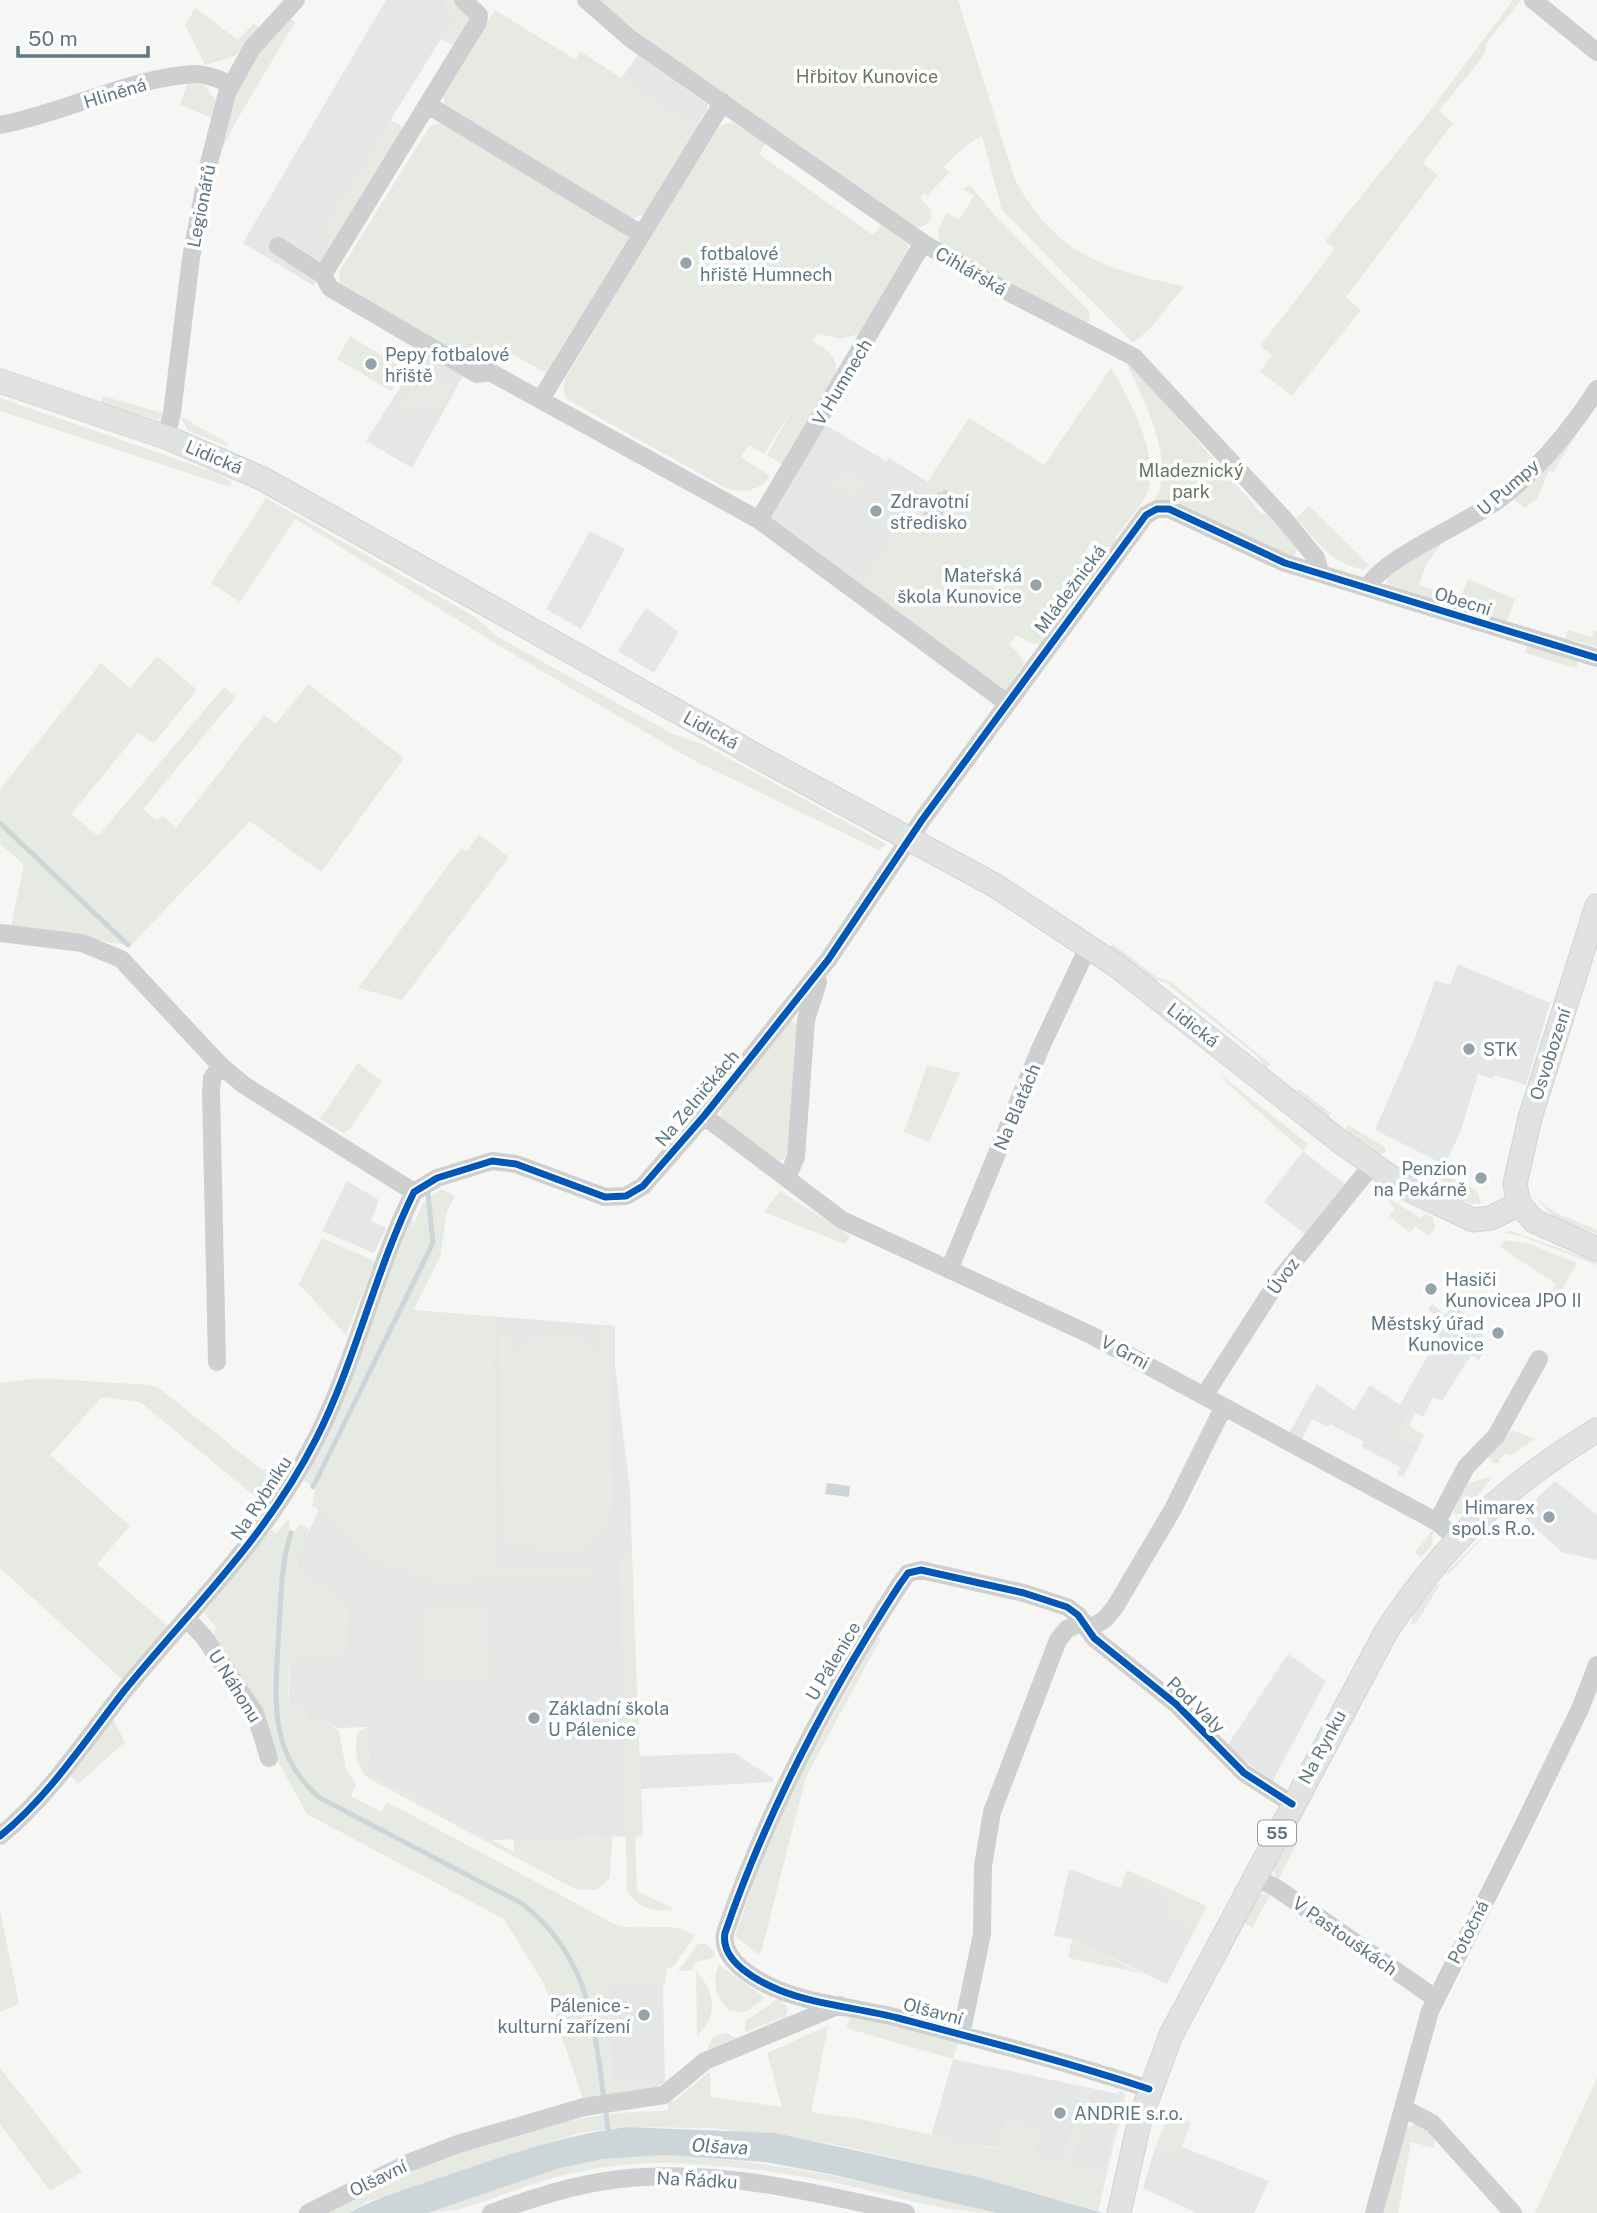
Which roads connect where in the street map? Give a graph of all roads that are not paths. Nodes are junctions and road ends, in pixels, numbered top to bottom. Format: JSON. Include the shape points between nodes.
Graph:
{"nodes":[{"id":1,"x":296,"y":0,"type":"edge"},
{"id":2,"x":463,"y":0,"type":"edge"},
{"id":3,"x":586,"y":0,"type":"edge"},
{"id":4,"x":1533,"y":0,"type":"edge"},
{"id":5,"x":1597,"y":52,"type":"edge"},
{"id":6,"x":230,"y":84,"type":"junction"},
{"id":7,"x":723,"y":102,"type":"junction"},
{"id":8,"x":428,"y":105,"type":"junction"},
{"id":9,"x":0,"y":125,"type":"edge"},
{"id":10,"x":641,"y":234,"type":"junction"},
{"id":11,"x":923,"y":243,"type":"junction"},
{"id":12,"x":278,"y":246,"type":"dead end"},
{"id":13,"x":323,"y":275,"type":"junction"},
{"id":14,"x":0,"y":381,"type":"edge"},
{"id":15,"x":1597,"y":388,"type":"edge"},
{"id":16,"x":541,"y":399,"type":"junction"},
{"id":17,"x":166,"y":437,"type":"junction"},
{"id":18,"x":759,"y":520,"type":"junction"},
{"id":19,"x":1320,"y":572,"type":"junction"},
{"id":20,"x":1367,"y":587,"type":"junction"},
{"id":21,"x":1597,"y":658,"type":"edge"},
{"id":22,"x":1007,"y":703,"type":"junction"},
{"id":23,"x":911,"y":837,"type":"junction"},
{"id":24,"x":1597,"y":906,"type":"edge"},
{"id":25,"x":0,"y":933,"type":"edge"},
{"id":26,"x":1088,"y":945,"type":"junction"},
{"id":27,"x":828,"y":960,"type":"junction"},
{"id":28,"x":221,"y":1066,"type":"junction"},
{"id":29,"x":704,"y":1116,"type":"junction"},
{"id":30,"x":1372,"y":1165,"type":"junction"},
{"id":31,"x":787,"y":1178,"type":"junction"},
{"id":32,"x":424,"y":1185,"type":"junction"},
{"id":33,"x":1519,"y":1204,"type":"junction"},
{"id":34,"x":1597,"y":1249,"type":"edge"},
{"id":35,"x":949,"y":1270,"type":"junction"},
{"id":36,"x":222,"y":1350,"type":"dead end"},
{"id":37,"x":1539,"y":1359,"type":"dead end"},
{"id":38,"x":1205,"y":1396,"type":"junction"},
{"id":39,"x":1223,"y":1408,"type":"junction"},
{"id":40,"x":1597,"y":1430,"type":"edge"},
{"id":41,"x":1437,"y":1522,"type":"junction"},
{"id":42,"x":1457,"y":1539,"type":"junction"},
{"id":43,"x":188,"y":1620,"type":"junction"},
{"id":44,"x":1086,"y":1626,"type":"junction"},
{"id":45,"x":1597,"y":1665,"type":"edge"},
{"id":46,"x":269,"y":1758,"type":"dead end"},
{"id":47,"x":1292,"y":1804,"type":"junction"},
{"id":48,"x":0,"y":1836,"type":"edge"},
{"id":49,"x":1254,"y":1876,"type":"junction"},
{"id":50,"x":724,"y":1944,"type":"joint"},
{"id":51,"x":789,"y":1993,"type":"junction"},
{"id":52,"x":1435,"y":1998,"type":"junction"},
{"id":53,"x":840,"y":2005,"type":"junction"},
{"id":54,"x":796,"y":2023,"type":"junction"},
{"id":55,"x":961,"y":2035,"type":"junction"},
{"id":56,"x":1149,"y":2088,"type":"junction"},
{"id":57,"x":1405,"y":2109,"type":"junction"},
{"id":58,"x":1121,"y":2206,"type":"edge"},
{"id":59,"x":307,"y":2213,"type":"edge"},
{"id":60,"x":491,"y":2213,"type":"edge"},
{"id":61,"x":906,"y":2213,"type":"edge"},
{"id":62,"x":1374,"y":2213,"type":"edge"},
{"id":63,"x":1513,"y":2213,"type":"edge"}],
"edges":[{"from":1,"to":6,"type":"street","name":"Legionářů","via":[[252,48]]},
{"from":2,"to":8,"type":"street","via":[[479,20]]},
{"from":3,"to":7,"type":"street","name":"Cihlářská","via":[[631,39]]},
{"from":4,"to":5,"type":"street"},
{"from":6,"to":9,"type":"street","name":"Hliněná","via":[[203,75],[179,76]]},
{"from":6,"to":17,"type":"street","name":"Legionářů","via":[[191,258]]},
{"from":7,"to":10,"type":"street"},
{"from":7,"to":11,"type":"street","name":"Cihlářská"},
{"from":8,"to":10,"type":"street"},
{"from":8,"to":13,"type":"street"},
{"from":10,"to":16,"type":"street"},
{"from":11,"to":18,"type":"street","name":"V Humnech"},
{"from":11,"to":19,"type":"street","name":"Cihlářská","via":[[1143,364],[1285,520],[1316,558]]},
{"from":12,"to":13,"type":"street"},
{"from":13,"to":16,"type":"street","via":[[330,288],[477,374],[490,372]]},
{"from":14,"to":17,"type":"main road","name":"Lidická"},
{"from":15,"to":20,"type":"street","name":"U Pumpy","via":[[1560,438],[1509,491],[1478,514],[1383,566]]},
{"from":16,"to":18,"type":"street"},
{"from":17,"to":23,"type":"main road","name":"Lidická","via":[[263,479],[762,759]]},
{"from":18,"to":22,"type":"street"},
{"from":19,"to":20,"type":"street","name":"Obecní"},
{"from":19,"to":22,"type":"street","name":"Mládežnická","via":[[1269,557],[1178,513],[1157,509],[1146,515]]},
{"from":20,"to":21,"type":"street","name":"Obecní"},
{"from":22,"to":23,"type":"street","name":"Mládežnická"},
{"from":23,"to":26,"type":"main road","name":"Lidická"},
{"from":23,"to":27,"type":"street","name":"Na Zelničkách"},
{"from":24,"to":33,"type":"main road","name":"Osvobození","via":[[1521,1148],[1515,1177]]},
{"from":25,"to":28,"type":"street","via":[[82,943],[113,954],[141,977]]},
{"from":26,"to":30,"type":"main road","name":"Lidická"},
{"from":26,"to":35,"type":"street","name":"Na Blatách"},
{"from":27,"to":29,"type":"street","name":"Na Zelničkách"},
{"from":27,"to":31,"type":"street","via":[[807,1010],[796,1157]]},
{"from":28,"to":32,"type":"street","via":[[268,1102]]},
{"from":28,"to":36,"type":"street","via":[[212,1078],[211,1098]]},
{"from":29,"to":31,"type":"street","name":"V Grni"},
{"from":29,"to":32,"type":"street","name":"Na Zelničkách","via":[[643,1186],[626,1196],[605,1196],[504,1161],[480,1163]]},
{"from":30,"to":33,"type":"main road","name":"Lidická","via":[[1430,1201],[1473,1220],[1491,1218]]},
{"from":30,"to":38,"type":"street","name":"Úvoz","via":[[1276,1284]]},
{"from":31,"to":35,"type":"street","name":"V Grni","via":[[842,1220]]},
{"from":32,"to":43,"type":"street","name":"Na Rybníku","via":[[317,1438],[259,1534]]},
{"from":33,"to":34,"type":"main road","via":[[1540,1224]]},
{"from":35,"to":38,"type":"street","name":"V Grni","via":[[1091,1335]]},
{"from":37,"to":41,"type":"street","via":[[1496,1436],[1466,1467]]},
{"from":38,"to":39,"type":"street","name":"V Grni"},
{"from":39,"to":41,"type":"street","name":"V Grni"},
{"from":39,"to":44,"type":"street","via":[[1173,1509],[1115,1607],[1105,1619]]},
{"from":40,"to":42,"type":"main road","name":"Na Rynku","number":"55","via":[[1516,1483]]},
{"from":41,"to":42,"type":"street","name":"V Grni"},
{"from":42,"to":47,"type":"main road","name":"Na Rynku","number":"55","via":[[1386,1632]]},
{"from":43,"to":46,"type":"street","name":"U Náhonu","via":[[255,1713]]},
{"from":43,"to":48,"type":"street","name":"Na Rybníku","via":[[125,1690],[53,1785]]},
{"from":44,"to":47,"type":"street","name":"Pod Valy","via":[[1176,1704],[1244,1773]]},
{"from":44,"to":50,"type":"street","name":"U Pálenice","via":[[1074,1612],[1052,1600],[924,1570],[908,1573],[839,1679],[789,1772],[758,1842]]},
{"from":44,"to":55,"type":"street","via":[[1067,1629],[1058,1640],[992,1812],[983,1867],[982,1934]]},
{"from":45,"to":52,"type":"street","name":"Potočná","via":[[1580,1709]]},
{"from":47,"to":49,"type":"main road","name":"Na Rynku","number":"55"},
{"from":49,"to":52,"type":"street","name":"V Pastouškách"},
{"from":49,"to":56,"type":"main road","name":"Na Rynku","number":"55","via":[[1185,2005]]},
{"from":50,"to":51,"type":"street","name":"Olšavní","via":[[743,1968]]},
{"from":51,"to":53,"type":"street","name":"Olšavní"},
{"from":51,"to":54,"type":"street","via":[[799,2006]]},
{"from":52,"to":57,"type":"street","name":"Potočná"},
{"from":53,"to":54,"type":"street","name":"Olšavní"},
{"from":53,"to":55,"type":"street","name":"Olšavní"},
{"from":54,"to":59,"type":"street","name":"Olšavní","via":[[699,2064],[664,2095],[584,2106],[521,2123],[433,2154]]},
{"from":55,"to":56,"type":"street","name":"Olšavní"},
{"from":56,"to":58,"type":"main road","name":"Na Rynku","number":"55"},
{"from":57,"to":62,"type":"street","name":"Potočná"},
{"from":57,"to":63,"type":"street","via":[[1432,2123]]},
{"from":60,"to":61,"type":"street","name":"Na Řádku","via":[[589,2183],[646,2177],[747,2183]]}]}
